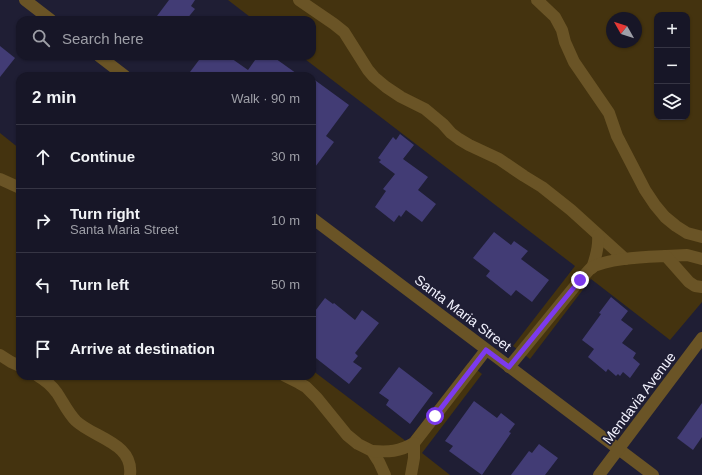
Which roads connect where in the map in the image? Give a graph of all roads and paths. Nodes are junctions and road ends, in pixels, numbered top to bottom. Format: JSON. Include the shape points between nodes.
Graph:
{"nodes":[{"id":1,"x":25,"y":0,"type":"edge"},
{"id":2,"x":299,"y":0,"type":"edge"},
{"id":3,"x":537,"y":0,"type":"edge"},
{"id":4,"x":46,"y":16,"type":"edge"},
{"id":5,"x":104,"y":60,"type":"edge"},
{"id":6,"x":120,"y":72,"type":"edge"},
{"id":7,"x":0,"y":179,"type":"edge"},
{"id":8,"x":16,"y":186,"type":"edge"},
{"id":9,"x":316,"y":221,"type":"edge"},
{"id":10,"x":598,"y":235,"type":"junction"},
{"id":11,"x":702,"y":236,"type":"edge"},
{"id":12,"x":666,"y":256,"type":"junction"},
{"id":13,"x":625,"y":259,"type":"junction"},
{"id":14,"x":702,"y":259,"type":"edge"},
{"id":15,"x":592,"y":268,"type":"junction"},
{"id":16,"x":702,"y":287,"type":"edge"},
{"id":17,"x":702,"y":338,"type":"edge"},
{"id":18,"x":486,"y":350,"type":"junction"},
{"id":19,"x":0,"y":355,"type":"edge"},
{"id":20,"x":16,"y":364,"type":"edge"},
{"id":21,"x":509,"y":367,"type":"junction"},
{"id":22,"x":44,"y":380,"type":"edge"},
{"id":23,"x":293,"y":380,"type":"edge"},
{"id":24,"x":414,"y":443,"type":"junction"},
{"id":25,"x":619,"y":449,"type":"junction"},
{"id":26,"x":372,"y":451,"type":"junction"},
{"id":27,"x":130,"y":475,"type":"edge"},
{"id":28,"x":384,"y":475,"type":"edge"},
{"id":29,"x":411,"y":475,"type":"edge"},
{"id":30,"x":599,"y":475,"type":"edge"},
{"id":31,"x":653,"y":475,"type":"edge"}],
"edges":[{"from":1,"to":4,"type":"street"},
{"from":2,"to":10,"type":"street","via":[[344,32],[368,70],[386,87],[425,109],[459,139],[499,159],[542,187]]},
{"from":3,"to":11,"type":"street","via":[[555,17],[574,62],[609,113],[617,136],[655,205],[676,226]]},
{"from":5,"to":6,"type":"street"},
{"from":7,"to":8,"type":"street"},
{"from":9,"to":18,"type":"street","name":"Santa Maria Street"},
{"from":10,"to":13,"type":"street"},
{"from":10,"to":15,"type":"street"},
{"from":12,"to":13,"type":"street"},
{"from":12,"to":14,"type":"street","via":[[687,255]]},
{"from":12,"to":16,"type":"street","via":[[689,282]]},
{"from":13,"to":15,"type":"street"},
{"from":15,"to":21,"type":"street"},
{"from":17,"to":25,"type":"street","name":"Mendavia Avenue"},
{"from":18,"to":21,"type":"street","name":"Santa Maria Street"},
{"from":18,"to":24,"type":"street"},
{"from":19,"to":20,"type":"street"},
{"from":21,"to":25,"type":"street","name":"Santa Maria Street"},
{"from":22,"to":27,"type":"street","via":[[56,392],[77,422],[110,441],[125,454],[131,468]]},
{"from":23,"to":26,"type":"street","via":[[306,387],[317,398],[347,435]]},
{"from":24,"to":26,"type":"street","via":[[394,451]]},
{"from":24,"to":29,"type":"street"},
{"from":25,"to":30,"type":"street","name":"Mendavia Avenue"},
{"from":25,"to":31,"type":"street","name":"Santa Maria Street"},
{"from":26,"to":28,"type":"street"}]}
